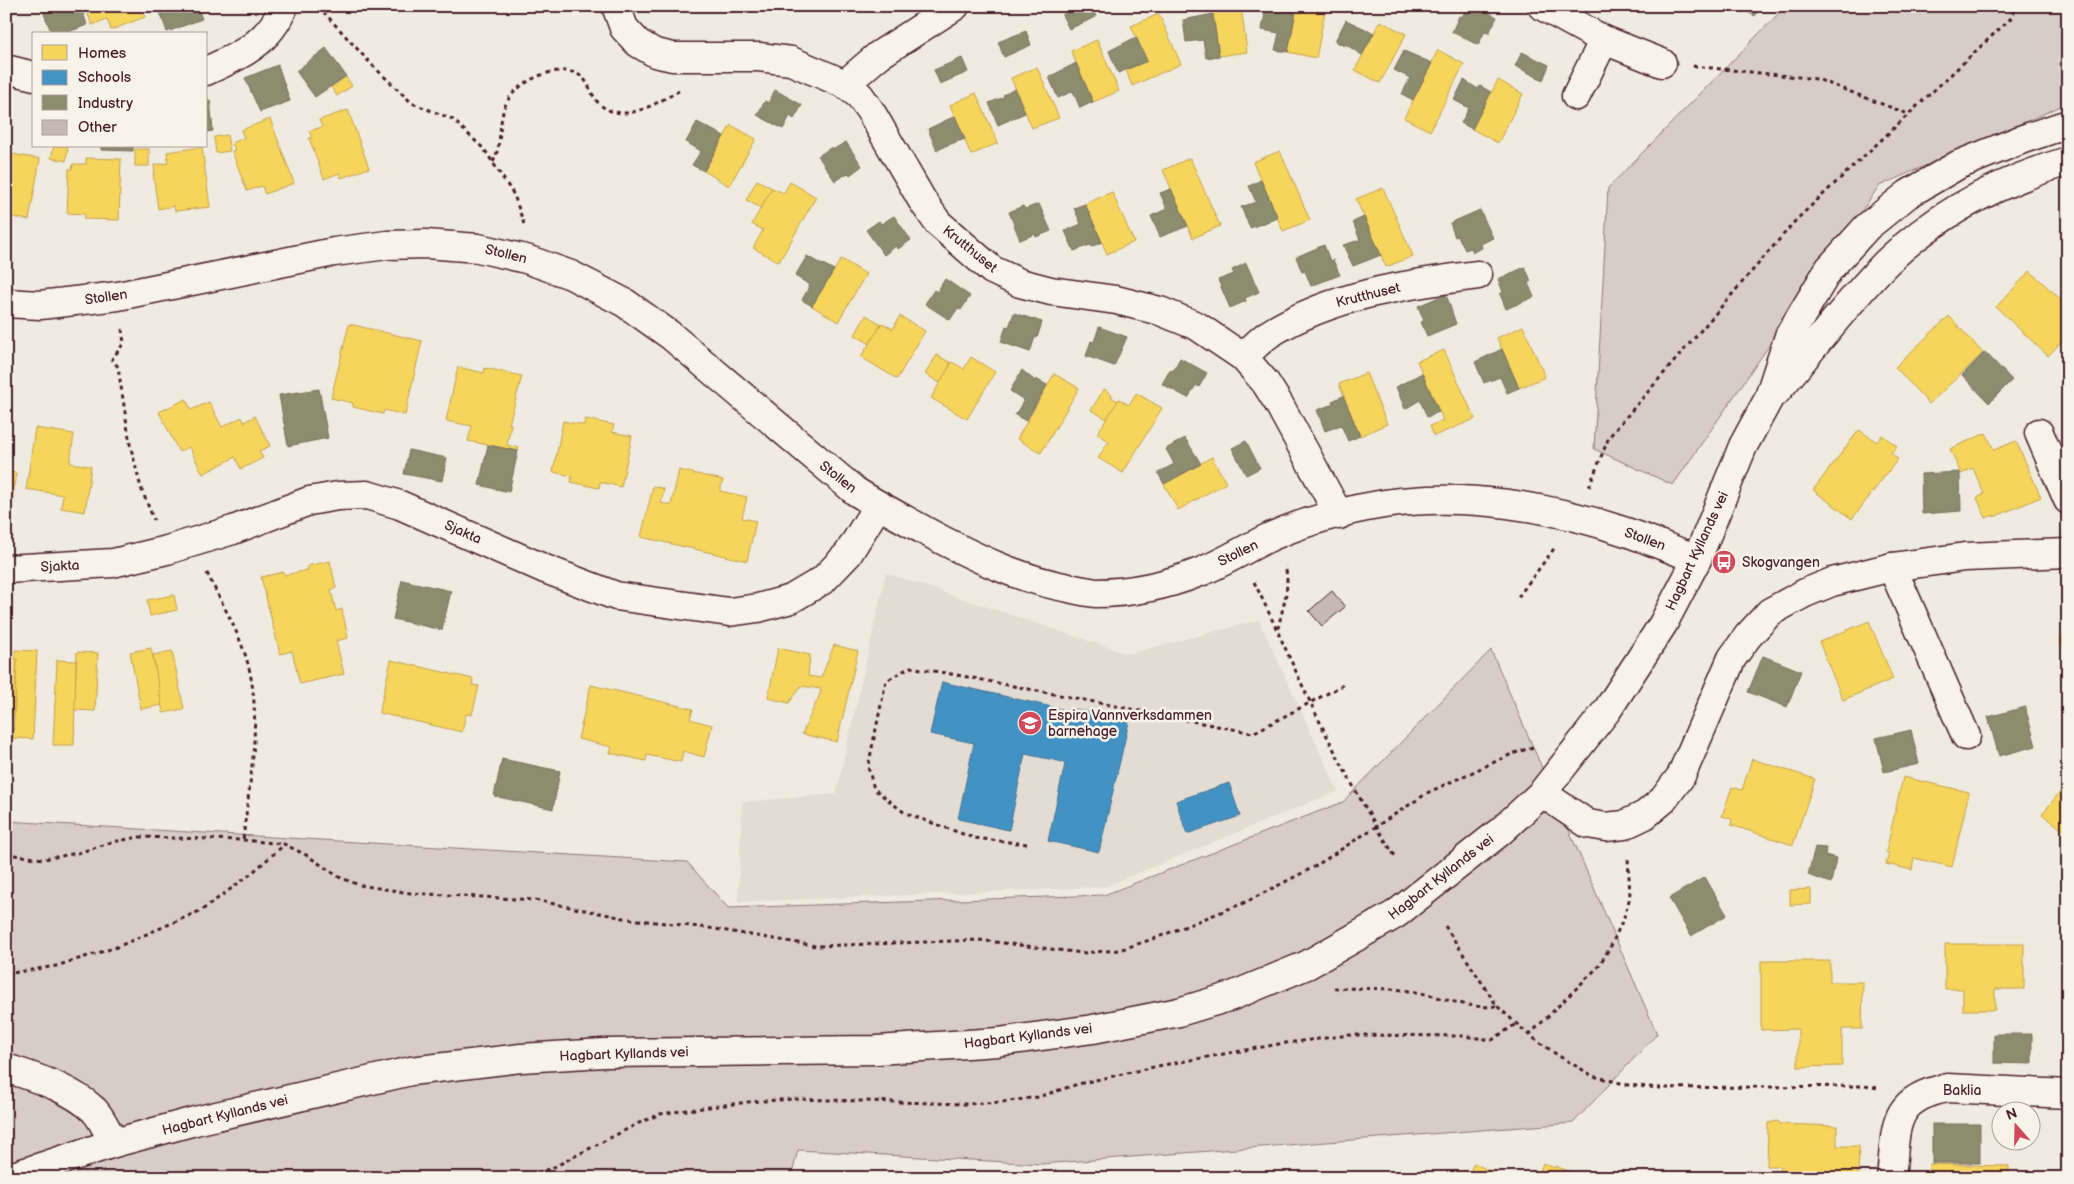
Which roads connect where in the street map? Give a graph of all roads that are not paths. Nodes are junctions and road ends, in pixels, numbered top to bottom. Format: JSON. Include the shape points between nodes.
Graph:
{"nodes":[{"id":1,"x":284,"y":6,"type":"edge"},
{"id":2,"x":616,"y":6,"type":"edge"},
{"id":3,"x":955,"y":6,"type":"edge"},
{"id":4,"x":1542,"y":6,"type":"edge"},
{"id":5,"x":1604,"y":40,"type":"junction"},
{"id":6,"x":1662,"y":63,"type":"road end"},
{"id":7,"x":6,"y":69,"type":"edge"},
{"id":8,"x":208,"y":70,"type":"edge"},
{"id":9,"x":32,"y":76,"type":"edge"},
{"id":10,"x":845,"y":84,"type":"junction"},
{"id":11,"x":1576,"y":96,"type":"dead end"},
{"id":12,"x":2068,"y":124,"type":"edge"},
{"id":13,"x":2068,"y":161,"type":"edge"},
{"id":14,"x":1478,"y":274,"type":"dead end"},
{"id":15,"x":6,"y":303,"type":"edge"},
{"id":16,"x":1243,"y":357,"type":"junction"},
{"id":17,"x":1768,"y":400,"type":"junction"},
{"id":18,"x":2039,"y":433,"type":"dead end"},
{"id":19,"x":2068,"y":500,"type":"edge"},
{"id":20,"x":878,"y":506,"type":"junction"},
{"id":21,"x":1339,"y":514,"type":"junction"},
{"id":22,"x":2066,"y":551,"type":"edge"},
{"id":23,"x":1697,"y":559,"type":"junction"},
{"id":24,"x":1892,"y":567,"type":"junction"},
{"id":25,"x":6,"y":569,"type":"edge"},
{"id":26,"x":1966,"y":736,"type":"dead end"},
{"id":27,"x":1542,"y":792,"type":"junction"},
{"id":28,"x":6,"y":1068,"type":"edge"},
{"id":29,"x":2068,"y":1094,"type":"edge"},
{"id":30,"x":114,"y":1144,"type":"junction"},
{"id":31,"x":7,"y":1178,"type":"edge"},
{"id":32,"x":1891,"y":1178,"type":"edge"}],
"edges":[{"from":1,"to":8,"type":"street","via":[[268,33],[247,52]]},
{"from":2,"to":10,"type":"street","name":"Krutthuset","via":[[624,28],[638,43],[654,53],[673,57],[791,61]]},
{"from":3,"to":10,"type":"street","via":[[879,55]]},
{"from":4,"to":5,"type":"street"},
{"from":5,"to":6,"type":"street"},
{"from":5,"to":11,"type":"street"},
{"from":7,"to":9,"type":"street"},
{"from":10,"to":16,"type":"street","name":"Krutthuset","via":[[860,96],[938,223],[992,270],[1052,291],[1116,300],[1160,311],[1197,326]]},
{"from":12,"to":17,"type":"street","name":"Hagbart Kyllands vei","via":[[1958,165],[1908,194],[1867,227],[1828,269],[1789,336]]},
{"from":13,"to":17,"type":"street","name":"Hagbart Kyllands vei","via":[[1978,196],[1934,224],[1889,261],[1856,295]]},
{"from":14,"to":16,"type":"street","name":"Krutthuset","via":[[1436,280],[1332,304],[1268,335]]},
{"from":15,"to":20,"type":"street","name":"Stollen","via":[[40,305],[118,296],[334,252],[387,245],[478,248],[526,259],[571,275],[625,303],[670,335],[823,466]]},
{"from":16,"to":21,"type":"street","name":"Krutthuset","via":[[1279,404]]},
{"from":17,"to":23,"type":"street","name":"Hagbart Kyllands vei","via":[[1743,446]]},
{"from":18,"to":19,"type":"street"},
{"from":20,"to":21,"type":"street","name":"Stollen","via":[[1005,571],[1049,585],[1094,593],[1161,585],[1201,571],[1274,536]]},
{"from":20,"to":25,"type":"street","name":"Sjakta","via":[[848,554],[824,580],[791,600],[729,612],[616,596],[545,569],[400,505],[367,495],[309,501],[180,547],[113,563]]},
{"from":21,"to":23,"type":"street","name":"Stollen","via":[[1383,504],[1435,499],[1529,508],[1625,531]]},
{"from":22,"to":24,"type":"street","via":[[1965,557]]},
{"from":23,"to":27,"type":"street","name":"Hagbart Kyllands vei","via":[[1659,631],[1608,709]]},
{"from":24,"to":26,"type":"street"},
{"from":24,"to":27,"type":"street","via":[[1832,582],[1770,612],[1732,658],[1682,776],[1663,800],[1645,815],[1624,825],[1606,828],[1588,824]]},
{"from":27,"to":30,"type":"street","name":"Hagbart Kyllands vei","via":[[1500,831],[1396,914],[1307,965],[1232,996],[1179,1012],[1093,1029],[998,1042],[877,1050],[604,1053],[521,1058],[420,1070],[294,1097]]},
{"from":28,"to":30,"type":"street","via":[[45,1081],[95,1111]]},
{"from":29,"to":32,"type":"street","name":"Baklia","via":[[1947,1088],[1927,1092],[1913,1100],[1900,1115]]},
{"from":30,"to":31,"type":"street","name":"Hagbart Kyllands vei"}]}
